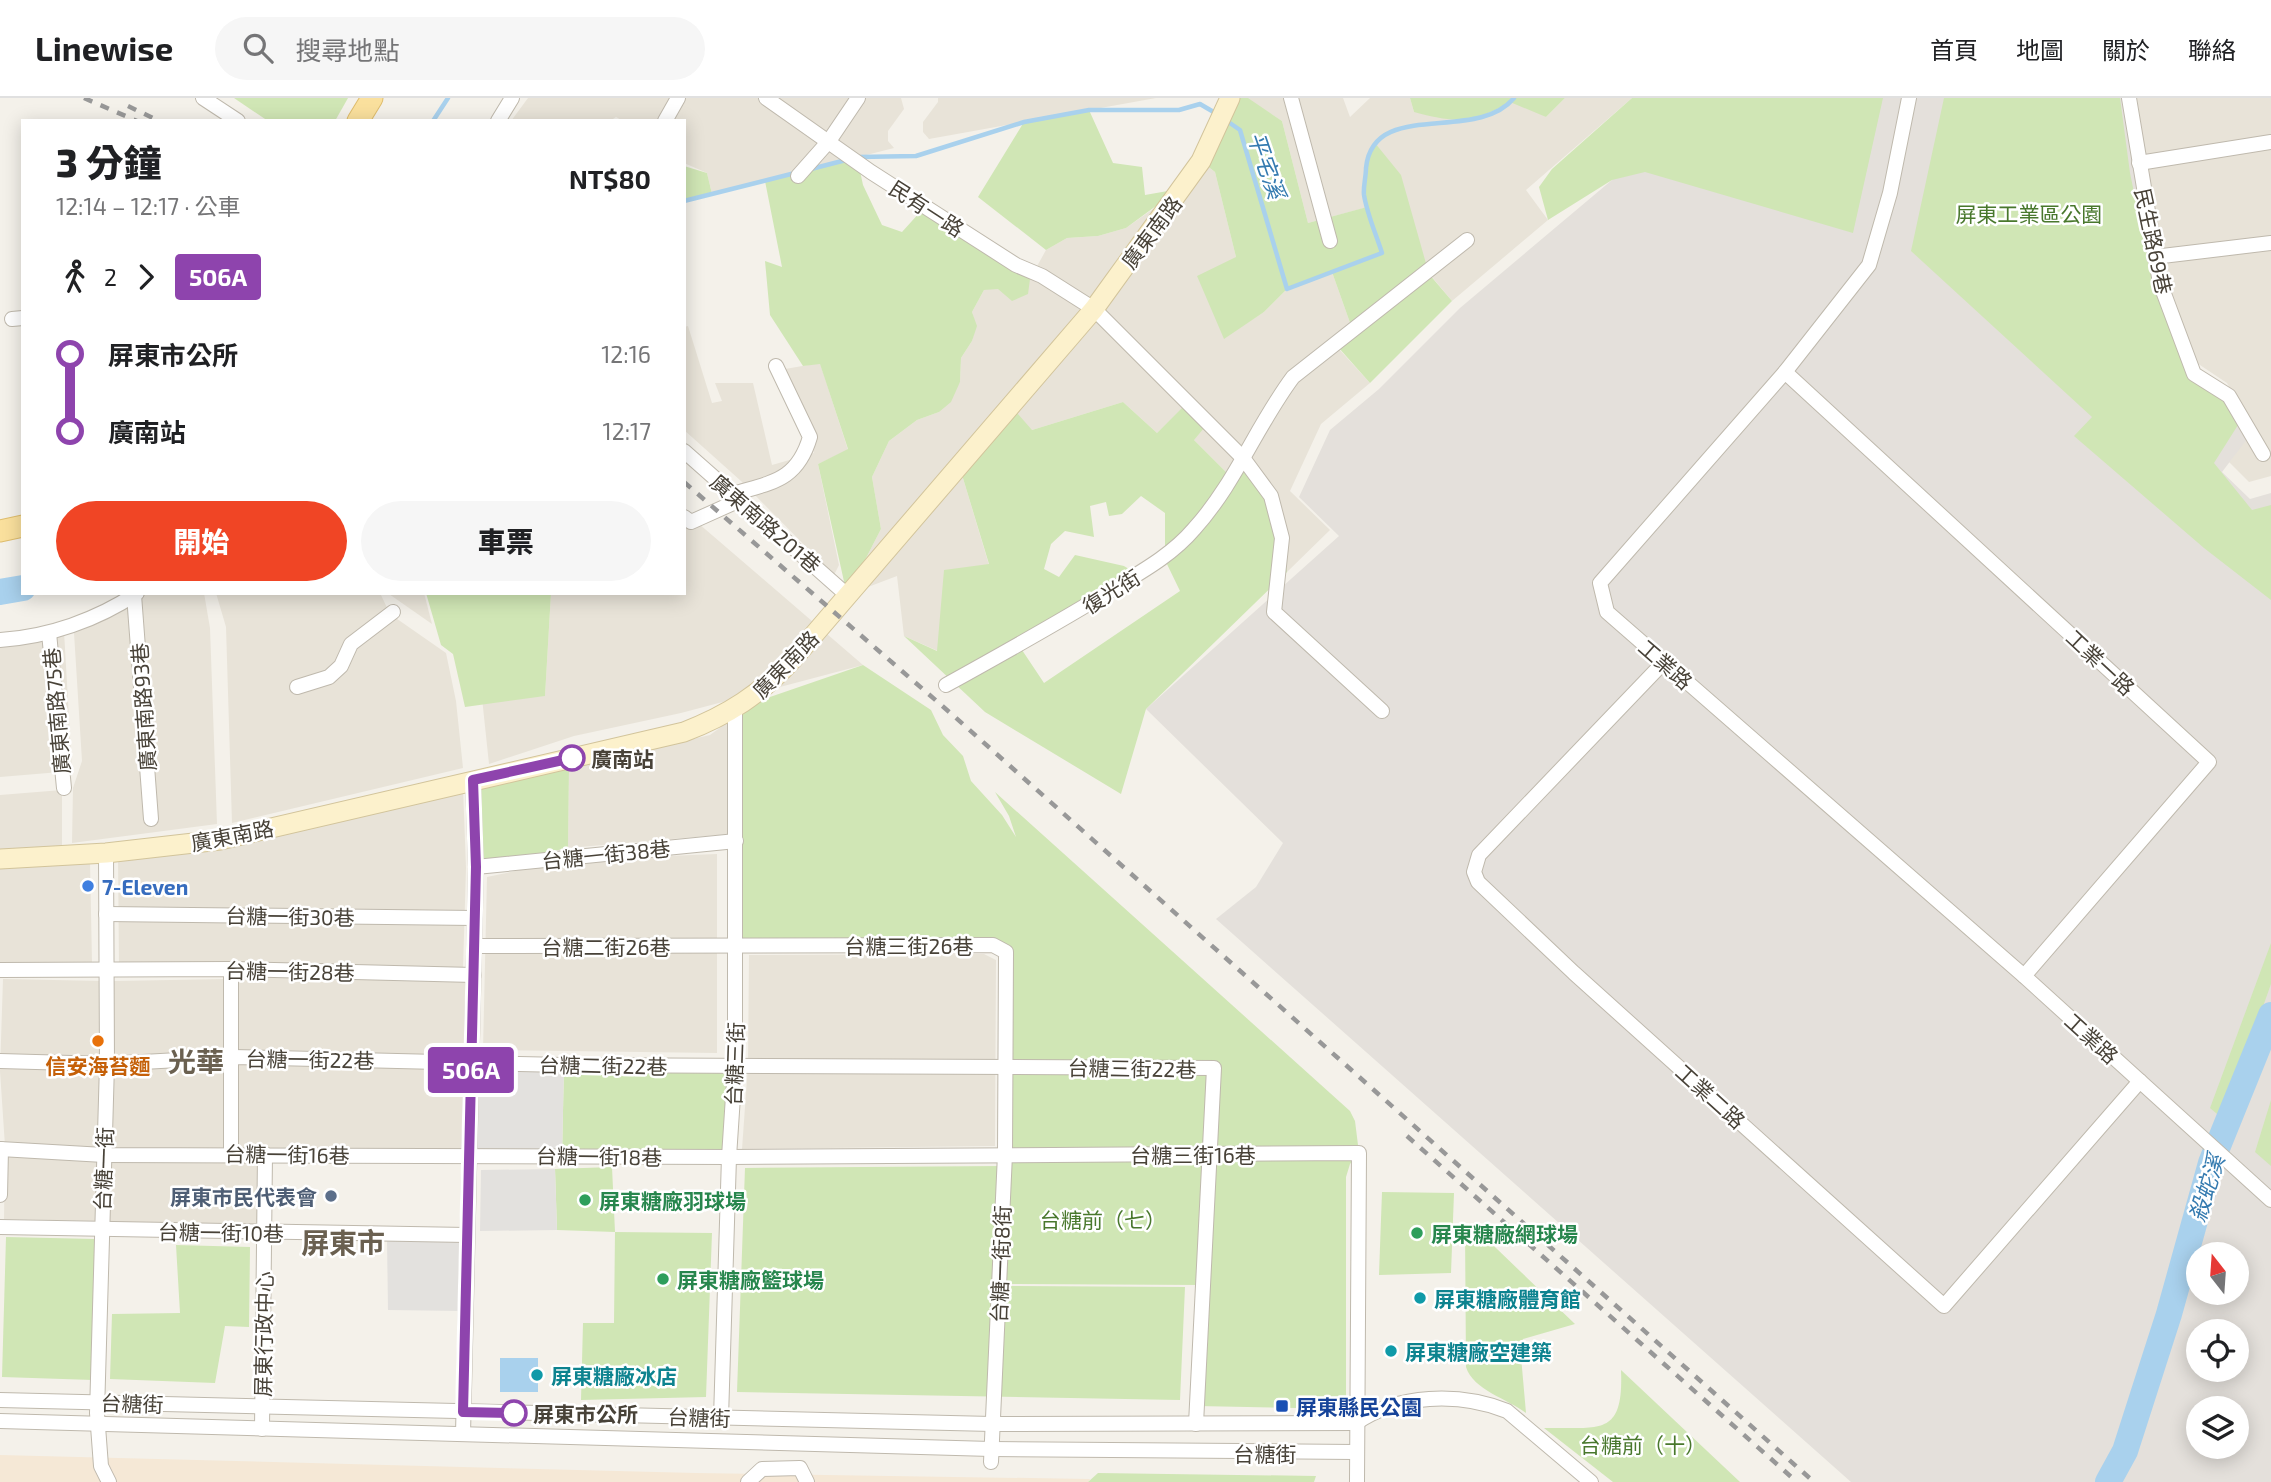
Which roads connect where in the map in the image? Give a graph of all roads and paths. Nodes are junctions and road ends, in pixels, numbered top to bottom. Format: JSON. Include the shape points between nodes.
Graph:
{"nodes":[{"id":1,"x":203,"y":98,"type":"edge"},
{"id":2,"x":372,"y":98,"type":"edge"},
{"id":3,"x":512,"y":98,"type":"edge"},
{"id":4,"x":678,"y":98,"type":"edge"},
{"id":5,"x":766,"y":98,"type":"edge"},
{"id":6,"x":858,"y":98,"type":"edge"},
{"id":7,"x":1291,"y":98,"type":"edge"},
{"id":8,"x":1909,"y":98,"type":"edge"},
{"id":9,"x":2129,"y":98,"type":"edge"},
{"id":10,"x":1224,"y":111,"type":"edge"},
{"id":11,"x":236,"y":119,"type":"edge"},
{"id":12,"x":359,"y":119,"type":"edge"},
{"id":13,"x":499,"y":119,"type":"edge"},
{"id":14,"x":665,"y":119,"type":"edge"},
{"id":15,"x":829,"y":141,"type":"junction"},
{"id":16,"x":2271,"y":142,"type":"edge"},
{"id":17,"x":2139,"y":163,"type":"junction"},
{"id":18,"x":798,"y":176,"type":"dead end"},
{"id":19,"x":1467,"y":240,"type":"dead end"},
{"id":20,"x":1330,"y":241,"type":"dead end"},
{"id":21,"x":2271,"y":243,"type":"edge"},
{"id":22,"x":2154,"y":257,"type":"junction"},
{"id":23,"x":1094,"y":309,"type":"junction"},
{"id":24,"x":776,"y":366,"type":"dead end"},
{"id":25,"x":1785,"y":372,"type":"junction"},
{"id":26,"x":686,"y":453,"type":"edge"},
{"id":27,"x":2263,"y":454,"type":"dead end"},
{"id":28,"x":1244,"y":458,"type":"junction"},
{"id":29,"x":736,"y":497,"type":"junction"},
{"id":30,"x":686,"y":518,"type":"edge"},
{"id":31,"x":21,"y":526,"type":"edge"},
{"id":32,"x":0,"y":531,"type":"edge"},
{"id":33,"x":134,"y":595,"type":"edge"},
{"id":34,"x":136,"y":595,"type":"edge"},
{"id":35,"x":847,"y":595,"type":"junction"},
{"id":36,"x":393,"y":612,"type":"dead end"},
{"id":37,"x":49,"y":633,"type":"junction"},
{"id":38,"x":0,"y":640,"type":"edge"},
{"id":39,"x":1663,"y":663,"type":"junction"},
{"id":40,"x":946,"y":685,"type":"dead end"},
{"id":41,"x":298,"y":687,"type":"dead end"},
{"id":42,"x":735,"y":709,"type":"junction"},
{"id":43,"x":1382,"y":711,"type":"dead end"},
{"id":44,"x":473,"y":780,"type":"junction"},
{"id":45,"x":64,"y":788,"type":"dead end"},
{"id":46,"x":151,"y":819,"type":"dead end"},
{"id":47,"x":736,"y":841,"type":"junction"},
{"id":48,"x":106,"y":853,"type":"junction"},
{"id":49,"x":0,"y":859,"type":"edge"},
{"id":50,"x":476,"y":867,"type":"junction"},
{"id":51,"x":106,"y":914,"type":"junction"},
{"id":52,"x":475,"y":918,"type":"junction"},
{"id":53,"x":474,"y":946,"type":"junction"},
{"id":54,"x":737,"y":946,"type":"junction"},
{"id":55,"x":231,"y":969,"type":"junction"},
{"id":56,"x":0,"y":970,"type":"edge"},
{"id":57,"x":107,"y":971,"type":"junction"},
{"id":58,"x":474,"y":975,"type":"junction"},
{"id":59,"x":2024,"y":976,"type":"junction"},
{"id":60,"x":232,"y":1057,"type":"junction"},
{"id":61,"x":0,"y":1061,"type":"edge"},
{"id":62,"x":472,"y":1062,"type":"junction"},
{"id":63,"x":107,"y":1064,"type":"junction"},
{"id":64,"x":735,"y":1066,"type":"junction"},
{"id":65,"x":1006,"y":1066,"type":"junction"},
{"id":66,"x":2140,"y":1081,"type":"junction"},
{"id":67,"x":0,"y":1149,"type":"edge"},
{"id":68,"x":231,"y":1153,"type":"junction"},
{"id":69,"x":265,"y":1154,"type":"junction"},
{"id":70,"x":1005,"y":1154,"type":"junction"},
{"id":71,"x":1209,"y":1154,"type":"junction"},
{"id":72,"x":104,"y":1155,"type":"junction"},
{"id":73,"x":469,"y":1155,"type":"junction"},
{"id":74,"x":729,"y":1157,"type":"junction"},
{"id":75,"x":0,"y":1195,"type":"edge"},
{"id":76,"x":2271,"y":1200,"type":"edge"},
{"id":77,"x":0,"y":1227,"type":"edge"},
{"id":78,"x":100,"y":1229,"type":"junction"},
{"id":79,"x":264,"y":1234,"type":"junction"},
{"id":80,"x":467,"y":1235,"type":"junction"},
{"id":81,"x":0,"y":1400,"type":"edge"},
{"id":82,"x":97,"y":1402,"type":"junction"},
{"id":83,"x":262,"y":1406,"type":"junction"},
{"id":84,"x":463,"y":1412,"type":"junction"},
{"id":85,"x":720,"y":1418,"type":"junction"},
{"id":86,"x":0,"y":1421,"type":"edge"},
{"id":87,"x":1356,"y":1423,"type":"junction"},
{"id":88,"x":992,"y":1424,"type":"junction"},
{"id":89,"x":1196,"y":1424,"type":"junction"},
{"id":90,"x":97,"y":1425,"type":"junction"},
{"id":91,"x":262,"y":1429,"type":"junction"},
{"id":92,"x":463,"y":1434,"type":"junction"},
{"id":93,"x":1355,"y":1452,"type":"junction"},
{"id":94,"x":991,"y":1455,"type":"junction"},
{"id":95,"x":109,"y":1482,"type":"edge"},
{"id":96,"x":748,"y":1482,"type":"edge"},
{"id":97,"x":807,"y":1482,"type":"edge"},
{"id":98,"x":1357,"y":1482,"type":"edge"},
{"id":99,"x":1591,"y":1482,"type":"edge"}],
"edges":[{"from":1,"to":11,"type":"street"},
{"from":2,"to":12,"type":"main road"},
{"from":3,"to":13,"type":"street"},
{"from":4,"to":14,"type":"street"},
{"from":5,"to":15,"type":"street","name":"民有一路"},
{"from":6,"to":15,"type":"street"},
{"from":7,"to":20,"type":"street"},
{"from":8,"to":25,"type":"street","name":"工業路","via":[[1869,265]]},
{"from":9,"to":17,"type":"street","name":"民生路69巷"},
{"from":10,"to":23,"type":"street","name":"廣東南路","via":[[1184,187]]},
{"from":15,"to":18,"type":"street"},
{"from":15,"to":23,"type":"street","name":"民有一路","via":[[1016,265]]},
{"from":16,"to":17,"type":"street"},
{"from":17,"to":22,"type":"street","name":"民生路69巷"},
{"from":19,"to":28,"type":"street","name":"復光街","via":[[1293,377]]},
{"from":21,"to":22,"type":"street"},
{"from":22,"to":27,"type":"street","name":"民生路69巷","via":[[2194,374],[2229,396]]},
{"from":23,"to":28,"type":"street"},
{"from":23,"to":35,"type":"street","name":"廣東南路"},
{"from":24,"to":29,"type":"street","via":[[810,437],[805,453],[787,477]]},
{"from":25,"to":39,"type":"street","name":"工業路","via":[[1600,583],[1607,612]]},
{"from":25,"to":59,"type":"street","name":"工業一路","via":[[2209,761]]},
{"from":26,"to":29,"type":"street","name":"廣東南路201巷"},
{"from":28,"to":40,"type":"street","name":"復光街","via":[[1195,529],[1160,560]]},
{"from":28,"to":43,"type":"street","via":[[1271,496],[1282,538],[1274,612]]},
{"from":29,"to":30,"type":"street","via":[[691,522]]},
{"from":29,"to":35,"type":"street","name":"廣東南路201巷"},
{"from":31,"to":32,"type":"main road"},
{"from":33,"to":37,"type":"street","via":[[89,619]]},
{"from":34,"to":46,"type":"street","name":"廣東南路93巷"},
{"from":35,"to":42,"type":"street","name":"廣東南路","via":[[772,682]]},
{"from":36,"to":41,"type":"street","via":[[351,644],[341,666],[329,677]]},
{"from":37,"to":38,"type":"street"},
{"from":37,"to":45,"type":"street","name":"廣東南路75巷"},
{"from":39,"to":59,"type":"street","name":"工業路"},
{"from":39,"to":66,"type":"street","name":"工業二路","via":[[1479,855],[1474,872],[1478,882],[1944,1306]]},
{"from":42,"to":44,"type":"street","name":"廣東南路","via":[[684,732]]},
{"from":42,"to":47,"type":"street","name":"台糖三街"},
{"from":44,"to":48,"type":"street","name":"廣東南路","via":[[220,840]]},
{"from":44,"to":50,"type":"street"},
{"from":47,"to":50,"type":"street","name":"台糖一街38巷"},
{"from":47,"to":54,"type":"street","name":"台糖三街"},
{"from":48,"to":49,"type":"street","name":"廣東南路"},
{"from":48,"to":51,"type":"street","name":"台糖一街"},
{"from":50,"to":52,"type":"street"},
{"from":51,"to":52,"type":"street","name":"台糖一街30巷"},
{"from":51,"to":57,"type":"street","name":"台糖一街"},
{"from":52,"to":53,"type":"street"},
{"from":53,"to":54,"type":"street","name":"台糖二街26巷"},
{"from":53,"to":58,"type":"street"},
{"from":54,"to":64,"type":"street","name":"台糖三街"},
{"from":54,"to":65,"type":"street","name":"台糖三街26巷","via":[[993,945],[1006,952]]},
{"from":55,"to":57,"type":"street","name":"台糖一街28巷"},
{"from":55,"to":58,"type":"street","name":"台糖一街28巷"},
{"from":55,"to":60,"type":"street"},
{"from":56,"to":57,"type":"street","name":"台糖一街28巷"},
{"from":57,"to":63,"type":"street","name":"台糖一街"},
{"from":58,"to":62,"type":"street"},
{"from":59,"to":66,"type":"street","name":"工業路"},
{"from":60,"to":62,"type":"street","name":"台糖一街22巷"},
{"from":60,"to":63,"type":"street","name":"台糖一街22巷"},
{"from":60,"to":68,"type":"street"},
{"from":61,"to":63,"type":"street","name":"台糖一街22巷"},
{"from":62,"to":64,"type":"street","name":"台糖二街22巷"},
{"from":62,"to":73,"type":"street"},
{"from":63,"to":72,"type":"street","name":"台糖一街"},
{"from":64,"to":65,"type":"street","name":"台糖三街22巷"},
{"from":64,"to":74,"type":"street","name":"台糖三街"},
{"from":65,"to":70,"type":"street","name":"台糖一街8街"},
{"from":65,"to":71,"type":"street","name":"台糖三街22巷","via":[[1214,1068]]},
{"from":66,"to":76,"type":"street","name":"工業路"},
{"from":67,"to":72,"type":"street","name":"台糖一街16巷"},
{"from":67,"to":75,"type":"street"},
{"from":68,"to":69,"type":"street","name":"台糖一街16巷"},
{"from":68,"to":72,"type":"street","name":"台糖一街16巷"},
{"from":69,"to":73,"type":"street","name":"台糖一街16巷"},
{"from":69,"to":79,"type":"street","name":"屏東行政中心"},
{"from":70,"to":71,"type":"street","name":"台糖三街16巷"},
{"from":70,"to":74,"type":"street","name":"台糖三街16巷"},
{"from":70,"to":88,"type":"street","name":"台糖一街8街"},
{"from":71,"to":87,"type":"street","name":"台糖三街16巷","via":[[1359,1153]]},
{"from":71,"to":89,"type":"street","name":"台糖三街22巷"},
{"from":72,"to":78,"type":"street","name":"台糖一街"},
{"from":73,"to":74,"type":"street","name":"台糖一街18巷"},
{"from":73,"to":80,"type":"street"},
{"from":74,"to":85,"type":"street","name":"台糖三街"},
{"from":77,"to":78,"type":"street","name":"台糖一街10巷"},
{"from":78,"to":79,"type":"street","name":"台糖一街10巷"},
{"from":78,"to":82,"type":"street","name":"台糖一街"},
{"from":79,"to":80,"type":"street","name":"台糖一街10巷"},
{"from":79,"to":83,"type":"street","name":"屏東行政中心"},
{"from":80,"to":84,"type":"street"},
{"from":81,"to":82,"type":"street","name":"台糖街"},
{"from":82,"to":83,"type":"street","name":"台糖街"},
{"from":82,"to":90,"type":"street","name":"台糖一街"},
{"from":83,"to":84,"type":"street","name":"台糖街"},
{"from":83,"to":91,"type":"street","name":"屏東行政中心"},
{"from":84,"to":85,"type":"street","name":"台糖街"},
{"from":84,"to":92,"type":"street"},
{"from":85,"to":88,"type":"street","name":"台糖街"},
{"from":86,"to":90,"type":"street","name":"台糖街"},
{"from":87,"to":89,"type":"street","name":"台糖街"},
{"from":87,"to":93,"type":"street","name":"台糖三街16巷"},
{"from":87,"to":99,"type":"street","via":[[1374,1410],[1395,1404],[1456,1399],[1490,1404],[1507,1411]]},
{"from":88,"to":89,"type":"street","name":"台糖街"},
{"from":88,"to":94,"type":"street","name":"台糖一街8街"},
{"from":90,"to":91,"type":"street","name":"台糖街"},
{"from":90,"to":95,"type":"street","name":"台糖一街","via":[[101,1466]]},
{"from":91,"to":92,"type":"street","name":"台糖街"},
{"from":92,"to":94,"type":"street","name":"台糖街"},
{"from":93,"to":94,"type":"street","name":"台糖街"},
{"from":93,"to":98,"type":"street"},
{"from":96,"to":97,"type":"street","via":[[762,1469],[800,1468]]}]}
